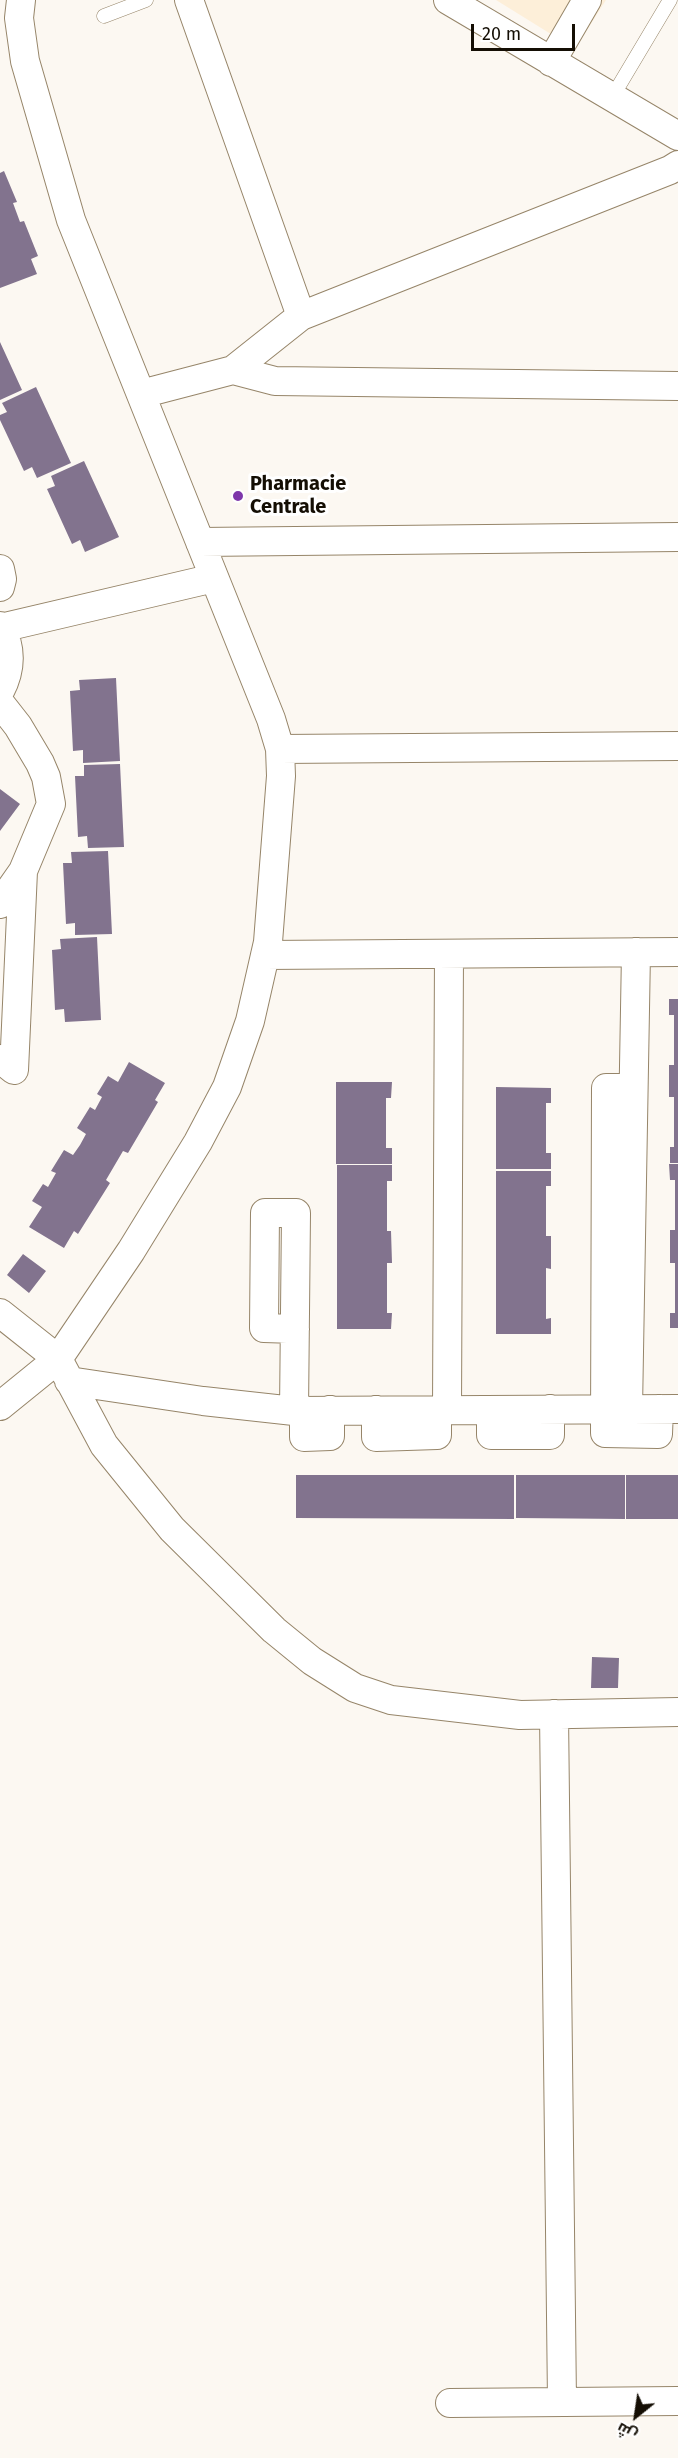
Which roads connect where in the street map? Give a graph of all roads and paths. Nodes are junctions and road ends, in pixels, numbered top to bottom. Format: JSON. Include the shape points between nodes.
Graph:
{"nodes":[{"id":1,"x":21,"y":0,"type":"edge"},
{"id":2,"x":146,"y":0,"type":"edge"},
{"id":3,"x":189,"y":0,"type":"edge"},
{"id":4,"x":448,"y":0,"type":"edge"},
{"id":5,"x":587,"y":0,"type":"edge"},
{"id":6,"x":670,"y":0,"type":"edge"},
{"id":7,"x":104,"y":16,"type":"dead end"},
{"id":8,"x":551,"y":62,"type":"junction"},
{"id":9,"x":611,"y":99,"type":"junction"},
{"id":10,"x":678,"y":136,"type":"edge"},
{"id":11,"x":678,"y":165,"type":"edge"},
{"id":12,"x":301,"y":316,"type":"junction"},
{"id":13,"x":233,"y":370,"type":"junction"},
{"id":14,"x":678,"y":386,"type":"edge"},
{"id":15,"x":141,"y":394,"type":"junction"},
{"id":16,"x":678,"y":537,"type":"edge"},
{"id":17,"x":200,"y":542,"type":"junction"},
{"id":18,"x":0,"y":569,"type":"edge"},
{"id":19,"x":214,"y":578,"type":"junction"},
{"id":20,"x":0,"y":587,"type":"edge"},
{"id":21,"x":1,"y":627,"type":"edge"},
{"id":22,"x":0,"y":691,"type":"edge"},
{"id":23,"x":0,"y":703,"type":"edge"},
{"id":24,"x":678,"y":746,"type":"edge"},
{"id":25,"x":280,"y":749,"type":"junction"},
{"id":26,"x":23,"y":871,"type":"junction"},
{"id":27,"x":0,"y":904,"type":"edge"},
{"id":28,"x":636,"y":952,"type":"junction"},
{"id":29,"x":678,"y":952,"type":"edge"},
{"id":30,"x":449,"y":954,"type":"junction"},
{"id":31,"x":265,"y":955,"type":"junction"},
{"id":32,"x":0,"y":1059,"type":"edge"},
{"id":33,"x":0,"y":1313,"type":"edge"},
{"id":34,"x":295,"y":1329,"type":"dead end"},
{"id":35,"x":64,"y":1370,"type":"junction"},
{"id":36,"x":0,"y":1406,"type":"edge"},
{"id":37,"x":616,"y":1409,"type":"junction"},
{"id":38,"x":668,"y":1409,"type":"edge"},
{"id":39,"x":442,"y":1410,"type":"junction"},
{"id":40,"x":309,"y":1411,"type":"junction"},
{"id":41,"x":678,"y":1712,"type":"edge"},
{"id":42,"x":554,"y":1714,"type":"junction"},
{"id":43,"x":678,"y":2401,"type":"edge"},
{"id":44,"x":562,"y":2402,"type":"junction"},
{"id":45,"x":450,"y":2403,"type":"dead end"}],
"edges":[{"from":1,"to":15,"type":"street","via":[[19,18],[25,62],[71,220]]},
{"from":2,"to":7,"type":"lane"},
{"from":3,"to":12,"type":"street"},
{"from":4,"to":8,"type":"street"},
{"from":5,"to":8,"type":"street"},
{"from":6,"to":9,"type":"lane"},
{"from":8,"to":9,"type":"street"},
{"from":9,"to":10,"type":"street"},
{"from":11,"to":12,"type":"street"},
{"from":12,"to":13,"type":"street"},
{"from":13,"to":14,"type":"street","via":[[275,381]]},
{"from":13,"to":15,"type":"street"},
{"from":15,"to":17,"type":"street"},
{"from":16,"to":17,"type":"street"},
{"from":17,"to":19,"type":"street"},
{"from":18,"to":20,"type":"street"},
{"from":19,"to":21,"type":"street"},
{"from":19,"to":25,"type":"street"},
{"from":21,"to":22,"type":"street","via":[[8,645],[9,664]]},
{"from":23,"to":26,"type":"street","via":[[40,763],[51,804]]},
{"from":24,"to":25,"type":"street"},
{"from":25,"to":31,"type":"street"},
{"from":26,"to":27,"type":"street"},
{"from":26,"to":32,"type":"street","via":[[14,1070]]},
{"from":28,"to":29,"type":"street"},
{"from":28,"to":30,"type":"street"},
{"from":28,"to":37,"type":"street","via":[[633,1088],[606,1088]]},
{"from":30,"to":31,"type":"street"},
{"from":30,"to":39,"type":"street","via":[[448,1089],[429,1090],[430,1324],[448,1324]]},
{"from":31,"to":35,"type":"street","via":[[250,1021],[227,1087]]},
{"from":33,"to":35,"type":"street"},
{"from":34,"to":40,"type":"street"},
{"from":35,"to":36,"type":"street"},
{"from":35,"to":40,"type":"street","via":[[203,1401]]},
{"from":35,"to":42,"type":"street","via":[[104,1445],[172,1529],[274,1630],[312,1661],[355,1688],[391,1700],[520,1715]]},
{"from":37,"to":38,"type":"street","via":[[605,1433],[658,1434]]},
{"from":37,"to":39,"type":"street","via":[[550,1409],[550,1435],[491,1434],[491,1410]]},
{"from":39,"to":40,"type":"street","via":[[437,1435],[376,1437],[375,1410]]},
{"from":41,"to":42,"type":"street"},
{"from":42,"to":44,"type":"street"},
{"from":43,"to":44,"type":"street"},
{"from":44,"to":45,"type":"street"}]}
